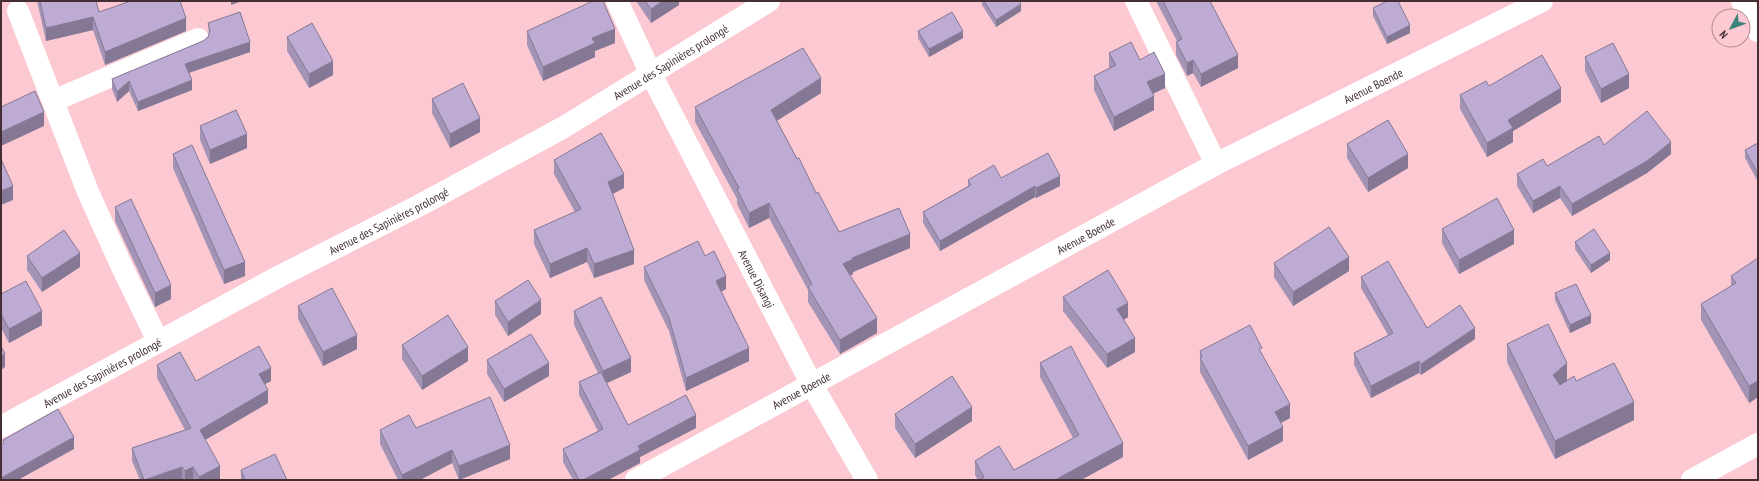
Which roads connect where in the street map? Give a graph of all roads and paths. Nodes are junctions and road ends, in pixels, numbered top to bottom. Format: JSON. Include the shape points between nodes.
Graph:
{"nodes":[{"id":1,"x":617,"y":1,"type":"edge"},
{"id":2,"x":769,"y":1,"type":"edge"},
{"id":3,"x":1136,"y":1,"type":"edge"},
{"id":4,"x":1542,"y":1,"type":"edge"},
{"id":5,"x":1742,"y":1,"type":"edge"},
{"id":6,"x":18,"y":11,"type":"dead end"},
{"id":7,"x":1758,"y":31,"type":"edge"},
{"id":8,"x":198,"y":39,"type":"dead end"},
{"id":9,"x":651,"y":74,"type":"junction"},
{"id":10,"x":53,"y":101,"type":"junction"},
{"id":11,"x":1216,"y":164,"type":"junction"},
{"id":12,"x":158,"y":341,"type":"junction"},
{"id":13,"x":812,"y":385,"type":"junction"},
{"id":14,"x":1,"y":427,"type":"edge"},
{"id":15,"x":1758,"y":444,"type":"edge"},
{"id":16,"x":636,"y":480,"type":"edge"},
{"id":17,"x":868,"y":480,"type":"edge"},
{"id":18,"x":1692,"y":480,"type":"edge"}],
"edges":[{"from":1,"to":9,"type":"street","name":"Avenue Disangi"},
{"from":2,"to":9,"type":"street","name":"Avenue des Sapinières prolongé"},
{"from":3,"to":11,"type":"street"},
{"from":4,"to":11,"type":"street","name":"Avenue Boende"},
{"from":5,"to":7,"type":"street"},
{"from":6,"to":10,"type":"street"},
{"from":8,"to":10,"type":"street"},
{"from":9,"to":12,"type":"street","name":"Avenue des Sapinières prolongé","via":[[543,139]]},
{"from":9,"to":13,"type":"street","name":"Avenue Disangi"},
{"from":10,"to":12,"type":"street","via":[[88,192]]},
{"from":11,"to":13,"type":"street","name":"Avenue Boende"},
{"from":12,"to":14,"type":"street","name":"Avenue des Sapinières prolongé"},
{"from":13,"to":16,"type":"street","name":"Avenue Boende"},
{"from":13,"to":17,"type":"street","name":"Avenue Disangi"},
{"from":15,"to":18,"type":"street"}]}
